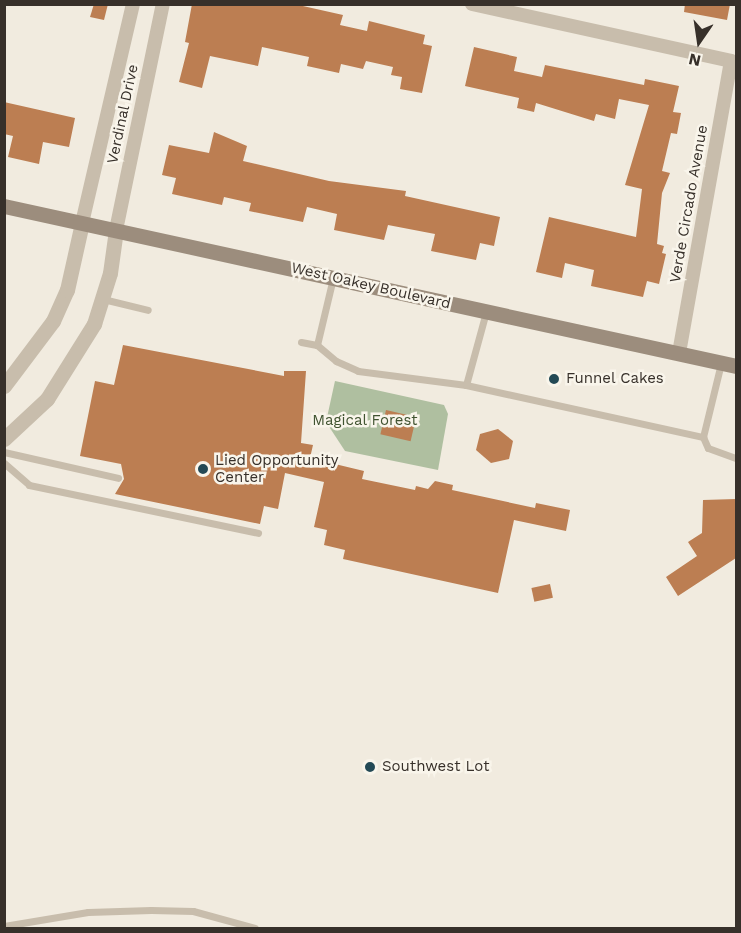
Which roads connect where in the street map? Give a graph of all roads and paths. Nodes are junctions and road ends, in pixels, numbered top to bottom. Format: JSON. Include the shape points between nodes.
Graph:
{"nodes":[{"id":1,"x":133,"y":4,"type":"edge"},
{"id":2,"x":163,"y":4,"type":"edge"},
{"id":3,"x":472,"y":4,"type":"edge"},
{"id":4,"x":4,"y":206,"type":"edge"},
{"id":5,"x":82,"y":223,"type":"junction"},
{"id":6,"x":116,"y":230,"type":"junction"},
{"id":7,"x":334,"y":277,"type":"junction"},
{"id":8,"x":103,"y":299,"type":"junction"},
{"id":9,"x":147,"y":310,"type":"dead end"},
{"id":10,"x":486,"y":312,"type":"junction"},
{"id":11,"x":302,"y":342,"type":"dead end"},
{"id":12,"x":316,"y":345,"type":"junction"},
{"id":13,"x":679,"y":353,"type":"junction"},
{"id":14,"x":721,"y":363,"type":"junction"},
{"id":15,"x":736,"y":366,"type":"edge"},
{"id":16,"x":466,"y":385,"type":"junction"},
{"id":17,"x":4,"y":386,"type":"edge"},
{"id":18,"x":703,"y":437,"type":"junction"},
{"id":19,"x":4,"y":439,"type":"edge"},
{"id":20,"x":4,"y":452,"type":"edge"},
{"id":21,"x":736,"y":458,"type":"edge"},
{"id":22,"x":4,"y":463,"type":"edge"},
{"id":23,"x":118,"y":478,"type":"dead end"},
{"id":24,"x":258,"y":532,"type":"dead end"},
{"id":25,"x":4,"y":926,"type":"edge"},
{"id":26,"x":255,"y":928,"type":"edge"}],
"edges":[{"from":1,"to":5,"type":"street","name":"Verdinal Drive"},
{"from":2,"to":6,"type":"street","name":"Verdinal Drive"},
{"from":3,"to":13,"type":"street","name":"Verde Circado Avenue","via":[[731,61]]},
{"from":4,"to":5,"type":"main road","name":"West Oakey Boulevard"},
{"from":5,"to":6,"type":"main road","name":"West Oakey Boulevard"},
{"from":5,"to":17,"type":"street","via":[[67,290],[53,321]]},
{"from":6,"to":7,"type":"main road","name":"West Oakey Boulevard"},
{"from":6,"to":8,"type":"street"},
{"from":7,"to":10,"type":"main road","name":"West Oakey Boulevard"},
{"from":7,"to":12,"type":"lane"},
{"from":8,"to":9,"type":"lane"},
{"from":8,"to":19,"type":"street","via":[[84,340],[46,399]]},
{"from":10,"to":13,"type":"main road","name":"West Oakey Boulevard"},
{"from":10,"to":16,"type":"lane"},
{"from":11,"to":12,"type":"lane"},
{"from":12,"to":16,"type":"lane","via":[[336,361],[358,371]]},
{"from":13,"to":14,"type":"main road","name":"West Oakey Boulevard"},
{"from":14,"to":15,"type":"main road","name":"West Oakey Boulevard"},
{"from":14,"to":18,"type":"lane"},
{"from":16,"to":18,"type":"lane"},
{"from":18,"to":21,"type":"lane","via":[[708,448]]},
{"from":20,"to":23,"type":"lane"},
{"from":22,"to":24,"type":"lane","via":[[29,485]]},
{"from":25,"to":26,"type":"lane","via":[[88,912],[151,910],[193,911]]}]}
